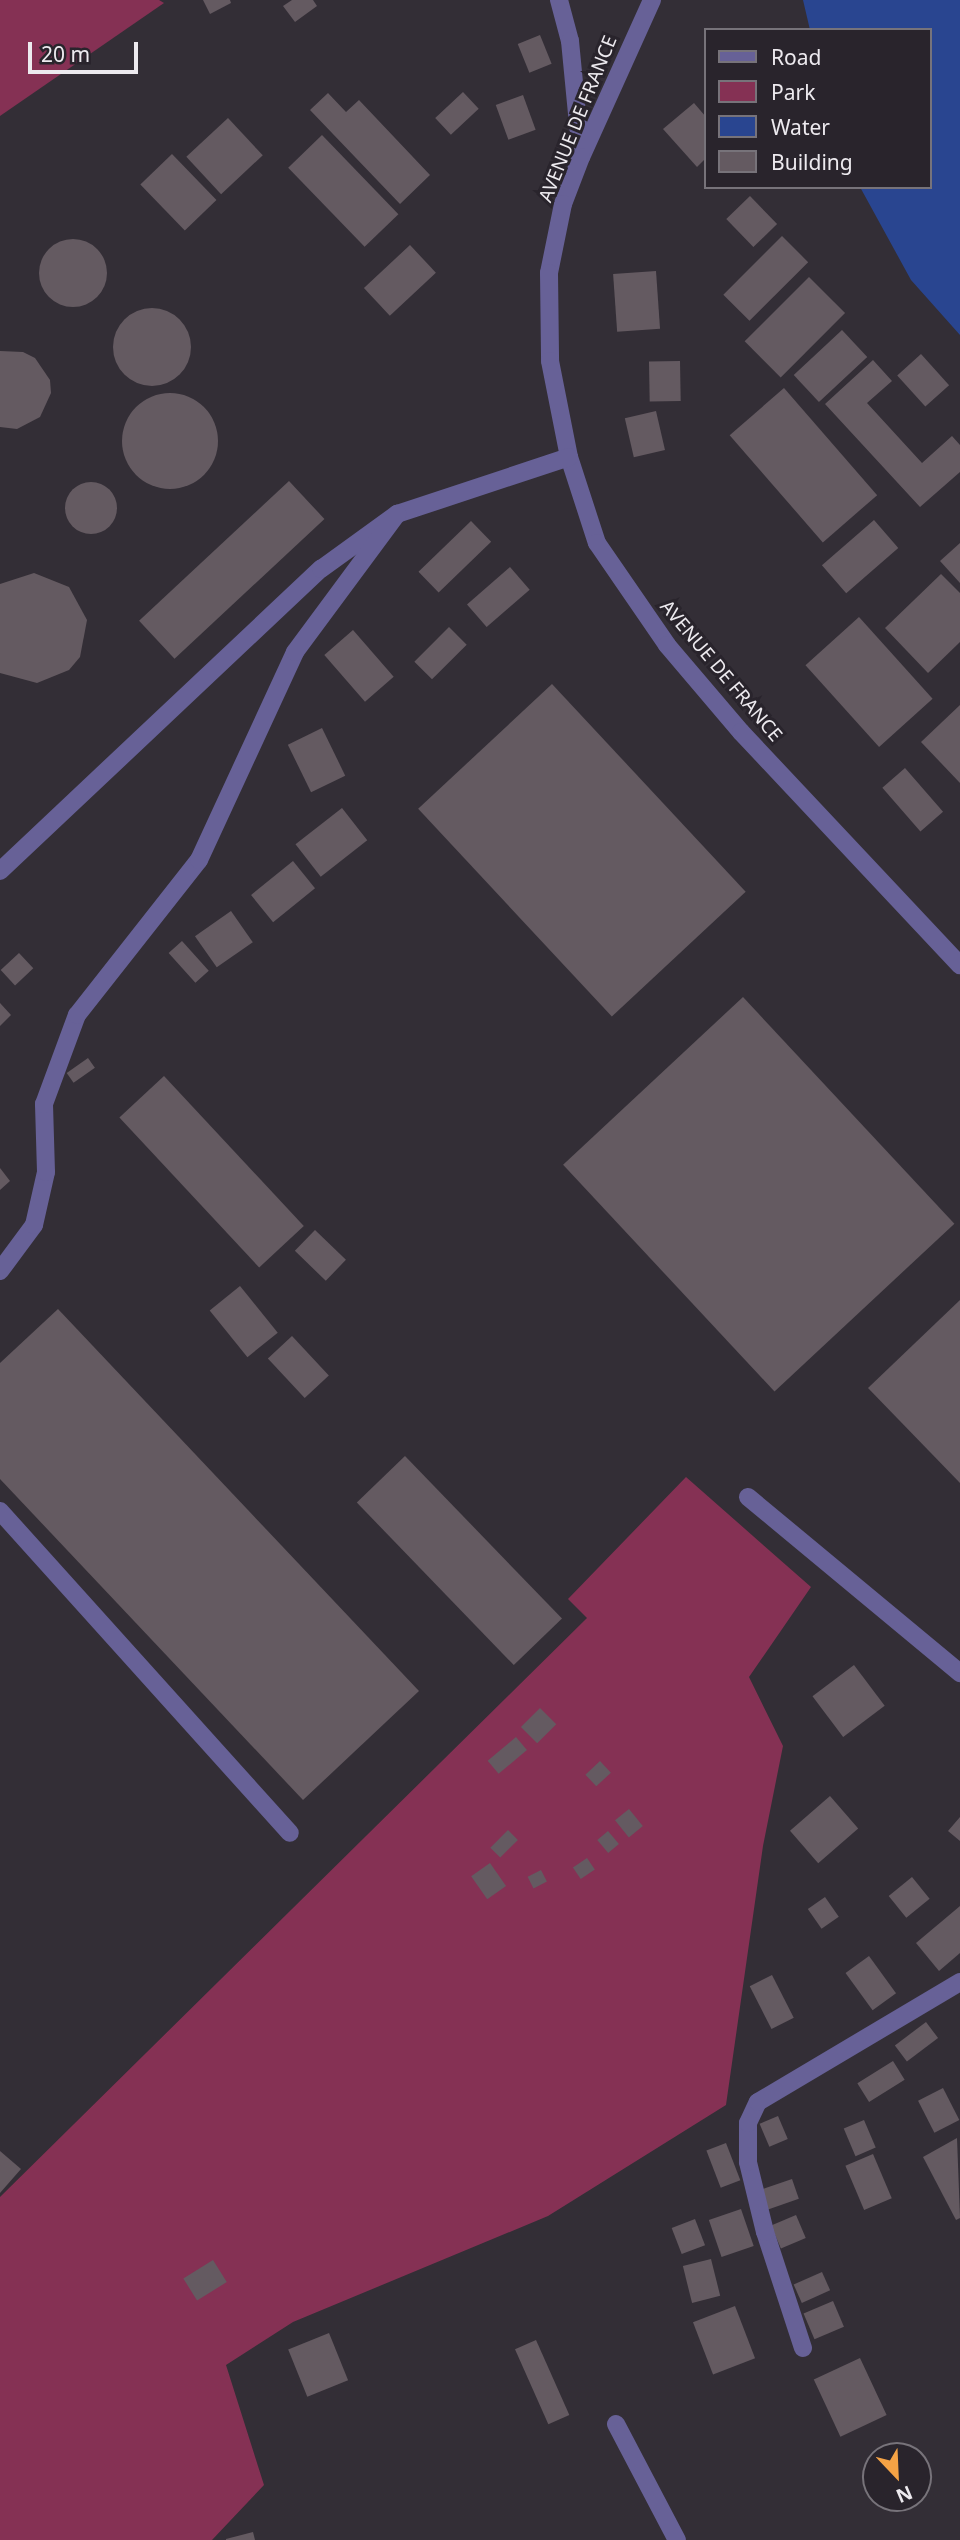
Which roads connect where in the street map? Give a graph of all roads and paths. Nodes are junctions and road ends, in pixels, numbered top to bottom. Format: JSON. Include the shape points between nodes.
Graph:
{"nodes":[{"id":1,"x":559,"y":0,"type":"edge"},
{"id":2,"x":652,"y":0,"type":"edge"},
{"id":3,"x":581,"y":157,"type":"junction"},
{"id":4,"x":569,"y":457,"type":"junction"},
{"id":5,"x":397,"y":514,"type":"junction"},
{"id":6,"x":0,"y":871,"type":"edge"},
{"id":7,"x":960,"y":965,"type":"edge"},
{"id":8,"x":0,"y":1272,"type":"edge"},
{"id":9,"x":748,"y":1497,"type":"dead end"},
{"id":10,"x":0,"y":1511,"type":"edge"},
{"id":11,"x":960,"y":1673,"type":"edge"},
{"id":12,"x":290,"y":1833,"type":"dead end"},
{"id":13,"x":960,"y":1982,"type":"edge"},
{"id":14,"x":803,"y":2348,"type":"dead end"},
{"id":15,"x":616,"y":2424,"type":"dead end"},
{"id":16,"x":677,"y":2540,"type":"edge"}],
"edges":[{"from":1,"to":3,"type":"street","via":[[570,41]]},
{"from":2,"to":3,"type":"street","name":"AVENUE DE FRANCE"},
{"from":3,"to":4,"type":"street","name":"AVENUE DE FRANCE","via":[[564,204],[549,273],[550,361]]},
{"from":4,"to":5,"type":"street"},
{"from":4,"to":7,"type":"street","name":"AVENUE DE FRANCE","via":[[597,543],[667,646],[741,732]]},
{"from":5,"to":6,"type":"street","via":[[321,569]]},
{"from":5,"to":8,"type":"street","via":[[295,652],[199,860],[77,1015],[44,1104],[46,1172],[34,1226]]},
{"from":9,"to":11,"type":"street"},
{"from":10,"to":12,"type":"street"},
{"from":13,"to":14,"type":"street","via":[[758,2102],[748,2123],[748,2162],[765,2232]]},
{"from":15,"to":16,"type":"street"}]}
